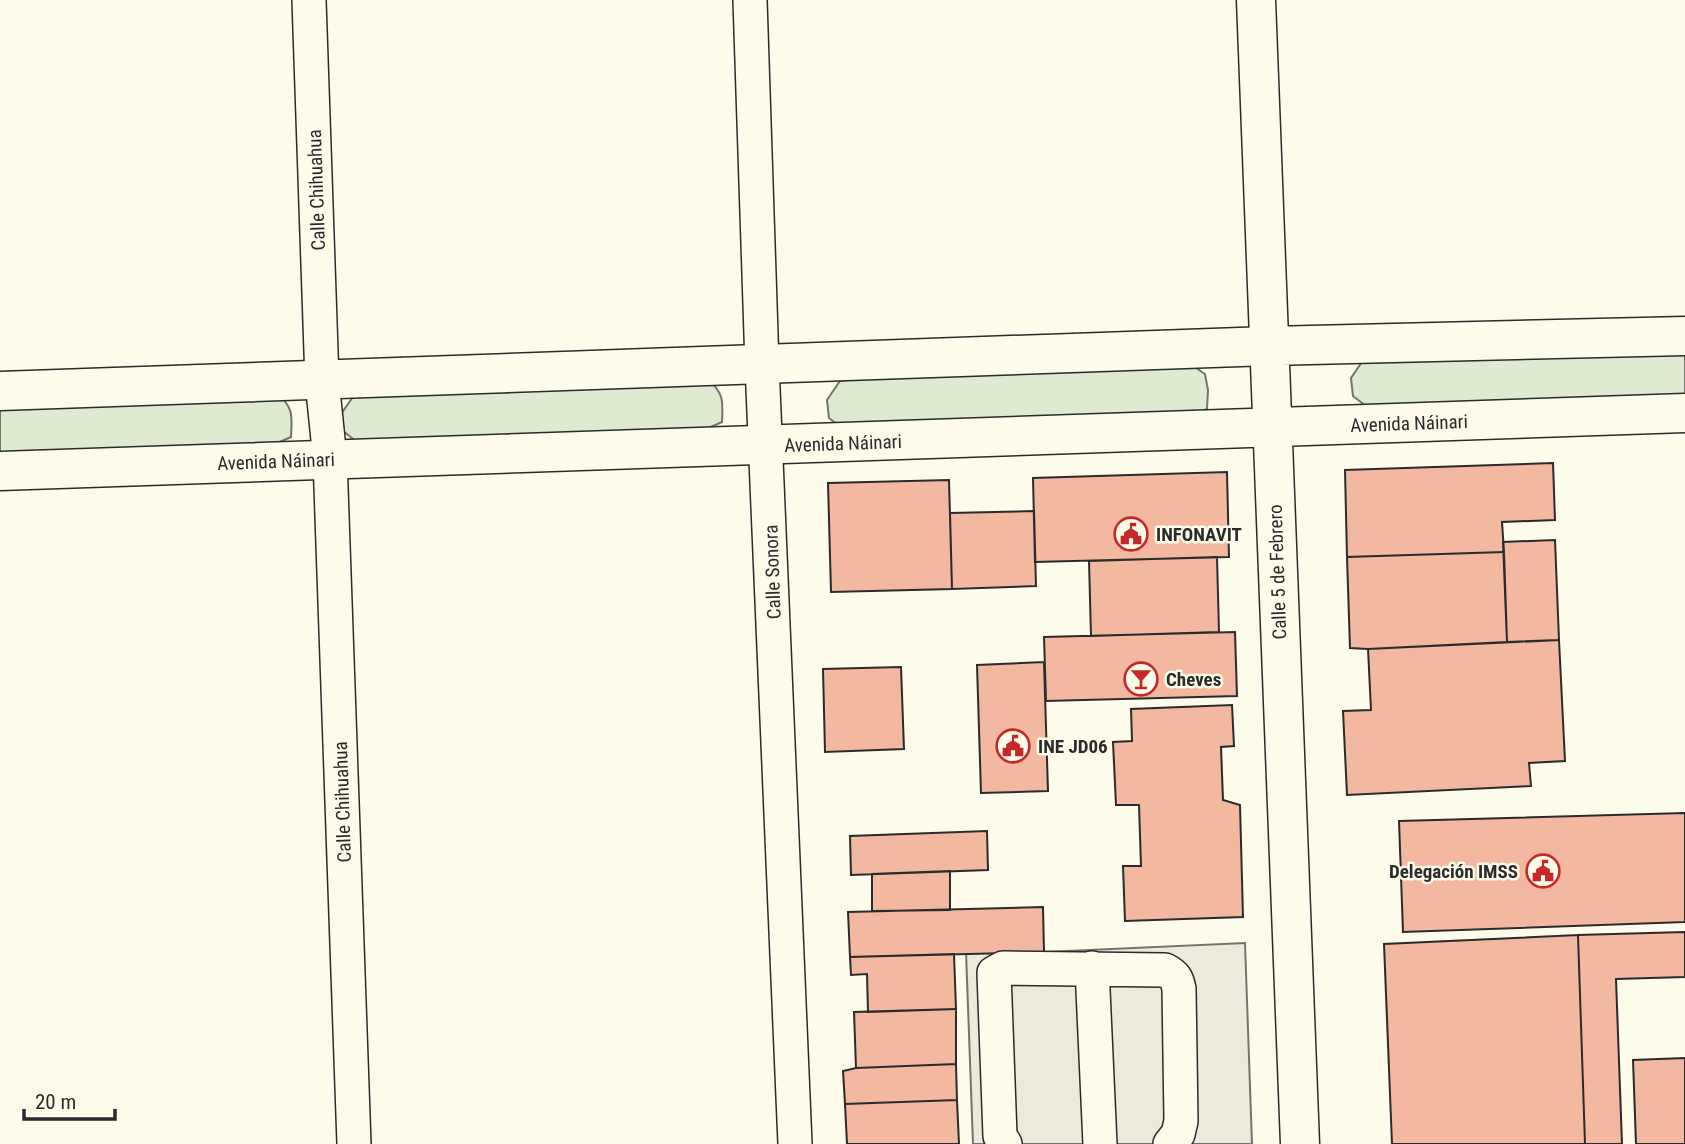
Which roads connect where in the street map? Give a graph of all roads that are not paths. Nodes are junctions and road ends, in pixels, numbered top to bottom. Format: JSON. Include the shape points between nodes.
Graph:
{"nodes":[{"id":1,"x":309,"y":0,"type":"edge"},
{"id":2,"x":750,"y":0,"type":"edge"},
{"id":3,"x":1256,"y":0,"type":"edge"},
{"id":4,"x":1685,"y":336,"type":"edge"},
{"id":5,"x":1269,"y":346,"type":"junction"},
{"id":6,"x":762,"y":365,"type":"junction"},
{"id":7,"x":323,"y":381,"type":"junction"},
{"id":8,"x":0,"y":391,"type":"edge"},
{"id":9,"x":1685,"y":413,"type":"edge"},
{"id":10,"x":1271,"y":429,"type":"junction"},
{"id":11,"x":767,"y":446,"type":"junction"},
{"id":12,"x":330,"y":459,"type":"junction"},
{"id":13,"x":0,"y":471,"type":"edge"},
{"id":14,"x":1091,"y":968,"type":"junction"},
{"id":15,"x":354,"y":1144,"type":"edge"},
{"id":16,"x":795,"y":1144,"type":"edge"},
{"id":17,"x":1006,"y":1144,"type":"edge"},
{"id":18,"x":1100,"y":1144,"type":"edge"},
{"id":19,"x":1170,"y":1144,"type":"edge"},
{"id":20,"x":1300,"y":1144,"type":"edge"}],
"edges":[{"from":1,"to":7,"type":"street","name":"Calle Chihuahua"},
{"from":2,"to":6,"type":"street","name":"Calle Sonora"},
{"from":3,"to":5,"type":"main road","name":"Calle 5 de Febrero"},
{"from":4,"to":5,"type":"main road"},
{"from":5,"to":6,"type":"main road"},
{"from":5,"to":10,"type":"main road","name":"Calle 5 de Febrero"},
{"from":6,"to":7,"type":"main road"},
{"from":6,"to":11,"type":"street","name":"Calle Sonora"},
{"from":7,"to":8,"type":"main road"},
{"from":7,"to":12,"type":"street","name":"Calle Chihuahua"},
{"from":9,"to":10,"type":"main road","name":"Avenida Náinari"},
{"from":10,"to":11,"type":"main road","name":"Avenida Náinari"},
{"from":10,"to":20,"type":"main road","name":"Calle 5 de Febrero"},
{"from":11,"to":12,"type":"main road","name":"Avenida Náinari"},
{"from":11,"to":16,"type":"street","name":"Calle Sonora"},
{"from":12,"to":13,"type":"main road","name":"Avenida Náinari"},
{"from":12,"to":15,"type":"street","name":"Calle Chihuahua"},
{"from":14,"to":17,"type":"street","via":[[1003,968],[994,973],[1000,1136]]},
{"from":14,"to":18,"type":"street"},
{"from":14,"to":19,"type":"street","via":[[1165,970],[1177,980],[1181,1121]]}]}
